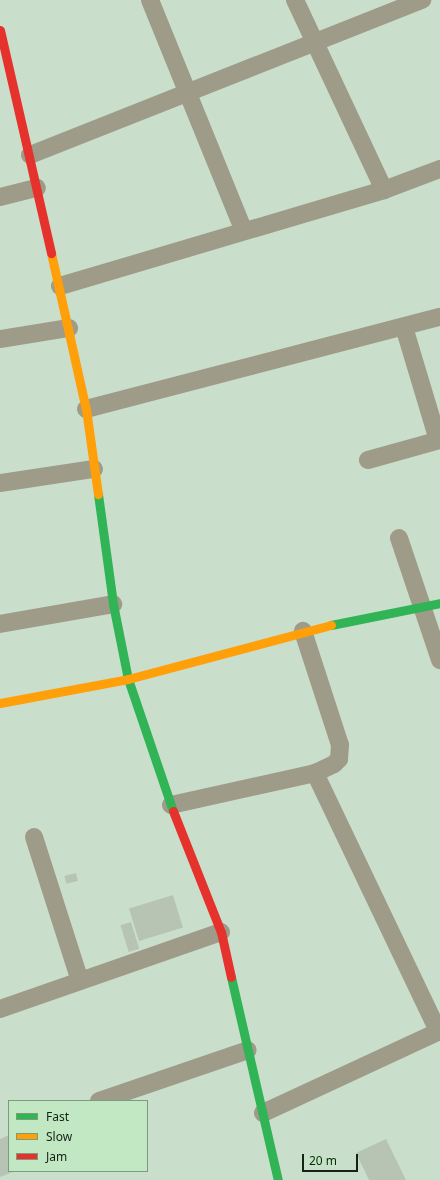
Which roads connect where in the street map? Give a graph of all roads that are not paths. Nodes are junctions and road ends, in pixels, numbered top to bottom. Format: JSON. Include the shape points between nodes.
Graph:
{"nodes":[{"id":1,"x":150,"y":0,"type":"edge"},
{"id":2,"x":295,"y":0,"type":"edge"},
{"id":3,"x":422,"y":0,"type":"edge"},
{"id":4,"x":0,"y":30,"type":"edge"},
{"id":5,"x":314,"y":43,"type":"junction"},
{"id":6,"x":4,"y":64,"type":"edge"},
{"id":7,"x":188,"y":93,"type":"junction"},
{"id":8,"x":30,"y":155,"type":"junction"},
{"id":9,"x":440,"y":169,"type":"edge"},
{"id":10,"x":37,"y":188,"type":"junction"},
{"id":11,"x":384,"y":190,"type":"junction"},
{"id":12,"x":0,"y":197,"type":"edge"},
{"id":13,"x":244,"y":231,"type":"junction"},
{"id":14,"x":60,"y":286,"type":"junction"},
{"id":15,"x":440,"y":317,"type":"edge"},
{"id":16,"x":404,"y":327,"type":"junction"},
{"id":17,"x":69,"y":328,"type":"junction"},
{"id":18,"x":0,"y":339,"type":"edge"},
{"id":19,"x":86,"y":409,"type":"junction"},
{"id":20,"x":439,"y":440,"type":"edge"},
{"id":21,"x":368,"y":460,"type":"dead end"},
{"id":22,"x":94,"y":469,"type":"junction"},
{"id":23,"x":0,"y":483,"type":"edge"},
{"id":24,"x":399,"y":538,"type":"dead end"},
{"id":25,"x":440,"y":603,"type":"edge"},
{"id":26,"x":113,"y":604,"type":"junction"},
{"id":27,"x":421,"y":607,"type":"junction"},
{"id":28,"x":0,"y":624,"type":"edge"},
{"id":29,"x":303,"y":631,"type":"junction"},
{"id":30,"x":440,"y":660,"type":"edge"},
{"id":31,"x":128,"y":679,"type":"junction"},
{"id":32,"x":0,"y":703,"type":"edge"},
{"id":33,"x":315,"y":773,"type":"junction"},
{"id":34,"x":171,"y":805,"type":"junction"},
{"id":35,"x":34,"y":837,"type":"dead end"},
{"id":36,"x":221,"y":932,"type":"junction"},
{"id":37,"x":80,"y":981,"type":"junction"},
{"id":38,"x":0,"y":1009,"type":"edge"},
{"id":39,"x":439,"y":1031,"type":"edge"},
{"id":40,"x":248,"y":1050,"type":"junction"},
{"id":41,"x":102,"y":1100,"type":"edge"},
{"id":42,"x":263,"y":1113,"type":"junction"},
{"id":43,"x":278,"y":1180,"type":"edge"}],
"edges":[{"from":1,"to":7,"type":"street"},
{"from":2,"to":5,"type":"street"},
{"from":3,"to":5,"type":"street"},
{"from":4,"to":6,"type":"street"},
{"from":5,"to":7,"type":"street"},
{"from":5,"to":11,"type":"street"},
{"from":6,"to":8,"type":"street"},
{"from":7,"to":8,"type":"street"},
{"from":7,"to":13,"type":"street"},
{"from":8,"to":10,"type":"street"},
{"from":9,"to":11,"type":"street"},
{"from":10,"to":12,"type":"street"},
{"from":10,"to":14,"type":"street"},
{"from":11,"to":13,"type":"street"},
{"from":13,"to":14,"type":"street"},
{"from":14,"to":17,"type":"street"},
{"from":15,"to":16,"type":"street"},
{"from":16,"to":19,"type":"street"},
{"from":16,"to":20,"type":"street"},
{"from":17,"to":18,"type":"street"},
{"from":17,"to":19,"type":"street"},
{"from":19,"to":22,"type":"street"},
{"from":20,"to":21,"type":"street"},
{"from":22,"to":23,"type":"street"},
{"from":22,"to":26,"type":"street"},
{"from":24,"to":27,"type":"street"},
{"from":25,"to":27,"type":"street"},
{"from":26,"to":28,"type":"street"},
{"from":26,"to":31,"type":"street"},
{"from":27,"to":29,"type":"street"},
{"from":27,"to":30,"type":"street"},
{"from":29,"to":31,"type":"street"},
{"from":29,"to":33,"type":"street","via":[[340,745],[339,759]]},
{"from":31,"to":32,"type":"street"},
{"from":31,"to":34,"type":"street"},
{"from":33,"to":34,"type":"street"},
{"from":33,"to":39,"type":"street"},
{"from":34,"to":36,"type":"street"},
{"from":35,"to":37,"type":"street"},
{"from":36,"to":37,"type":"street"},
{"from":36,"to":40,"type":"street"},
{"from":37,"to":38,"type":"street"},
{"from":39,"to":42,"type":"street"},
{"from":40,"to":41,"type":"street"},
{"from":40,"to":42,"type":"street"},
{"from":42,"to":43,"type":"street"}]}
